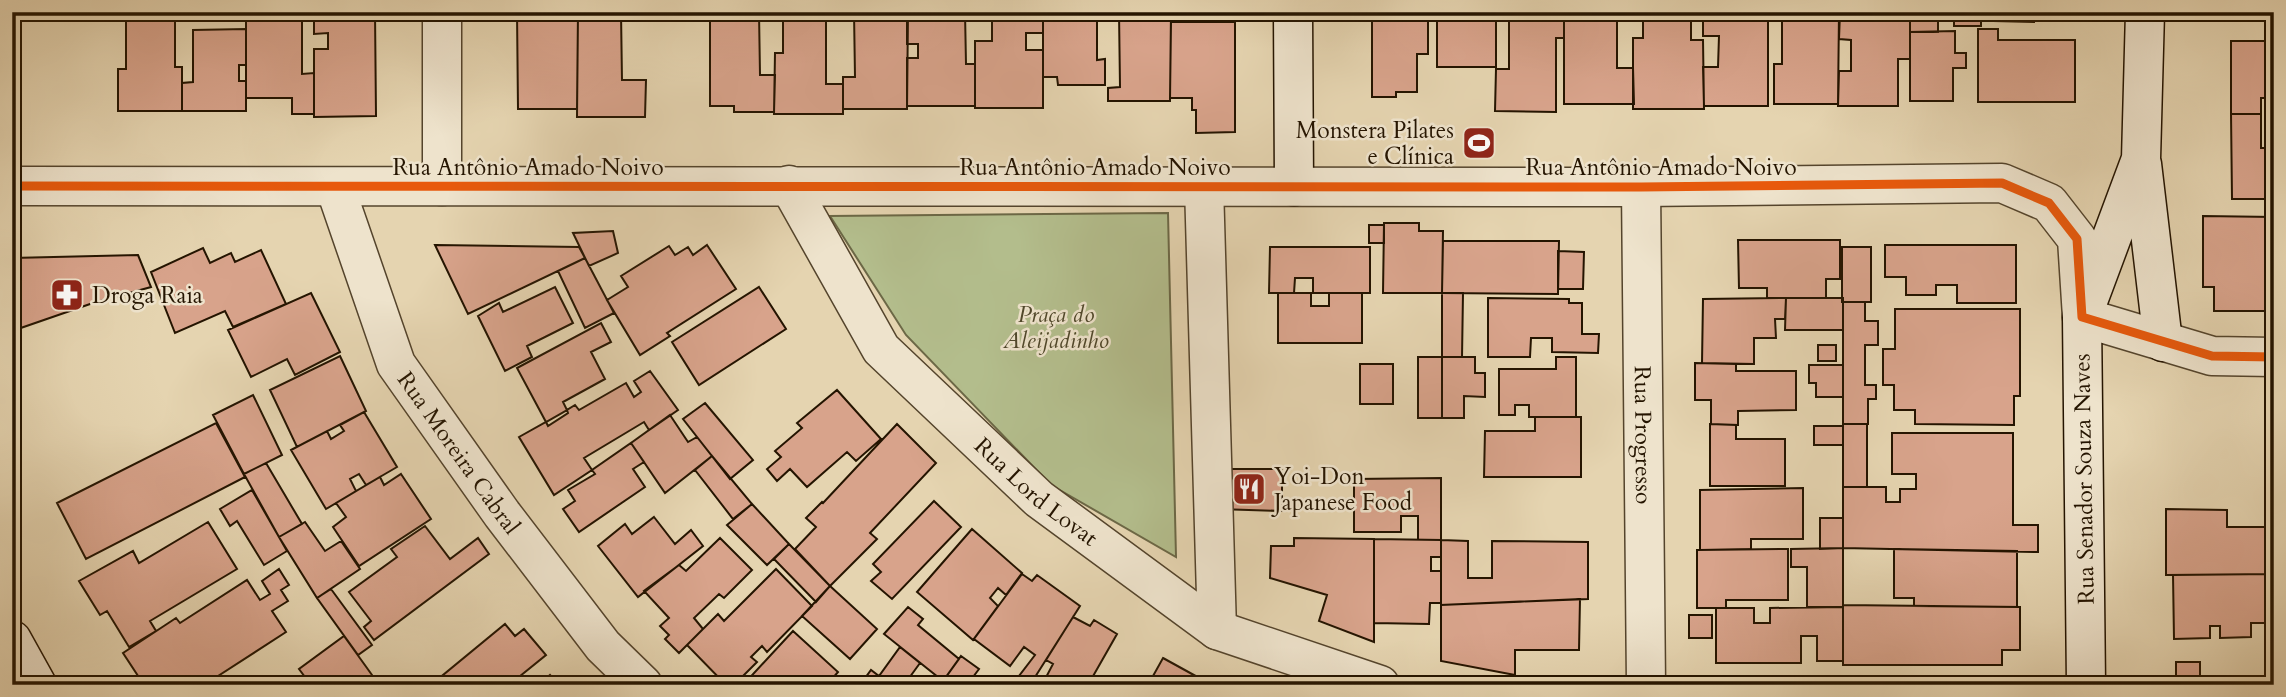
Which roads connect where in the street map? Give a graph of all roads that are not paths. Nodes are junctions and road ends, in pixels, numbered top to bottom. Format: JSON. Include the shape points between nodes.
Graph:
{"nodes":[{"id":1,"x":442,"y":12,"type":"edge"},
{"id":2,"x":1293,"y":12,"type":"edge"},
{"id":3,"x":2145,"y":12,"type":"edge"},
{"id":4,"x":2141,"y":159,"type":"junction"},
{"id":5,"x":789,"y":185,"type":"junction"},
{"id":6,"x":12,"y":186,"type":"edge"},
{"id":7,"x":442,"y":186,"type":"junction"},
{"id":8,"x":1204,"y":186,"type":"junction"},
{"id":9,"x":1294,"y":186,"type":"junction"},
{"id":10,"x":335,"y":187,"type":"junction"},
{"id":11,"x":1641,"y":187,"type":"junction"},
{"id":12,"x":2082,"y":317,"type":"junction"},
{"id":13,"x":2163,"y":342,"type":"junction"},
{"id":14,"x":2274,"y":357,"type":"edge"},
{"id":15,"x":1217,"y":630,"type":"junction"},
{"id":16,"x":12,"y":640,"type":"edge"},
{"id":17,"x":37,"y":685,"type":"edge"},
{"id":18,"x":643,"y":685,"type":"edge"},
{"id":19,"x":1380,"y":685,"type":"edge"},
{"id":20,"x":1646,"y":685,"type":"edge"},
{"id":21,"x":2086,"y":685,"type":"edge"}],
"edges":[{"from":1,"to":7,"type":"street"},
{"from":2,"to":9,"type":"street"},
{"from":3,"to":4,"type":"street","name":"Rua Senador Souza Naves"},
{"from":4,"to":12,"type":"street","name":"Rua Senador Souza Naves"},
{"from":4,"to":13,"type":"street","name":"Rua Senador Souza Naves"},
{"from":5,"to":7,"type":"street","name":"Rua Antônio Amado Noivo"},
{"from":5,"to":8,"type":"street","name":"Rua Antônio Amado Noivo"},
{"from":5,"to":15,"type":"street","name":"Rua Lord Lovat","via":[[881,349],[1039,499]]},
{"from":6,"to":10,"type":"street","name":"Rua Antônio Amado Noivo"},
{"from":7,"to":10,"type":"street","name":"Rua Antônio Amado Noivo"},
{"from":8,"to":9,"type":"street","name":"Rua Antônio Amado Noivo"},
{"from":8,"to":15,"type":"street"},
{"from":9,"to":11,"type":"street","name":"Rua Antônio Amado Noivo"},
{"from":10,"to":18,"type":"street","name":"Rua Moreira Cabral","via":[[396,364],[603,646]]},
{"from":11,"to":12,"type":"street","name":"Rua Antônio Amado Noivo","via":[[2002,183],[2049,203],[2077,239]]},
{"from":11,"to":20,"type":"street","name":"Rua Progresso"},
{"from":12,"to":13,"type":"street"},
{"from":12,"to":21,"type":"street","name":"Rua Senador Souza Naves"},
{"from":13,"to":14,"type":"street","via":[[2212,356]]},
{"from":15,"to":19,"type":"street","name":"Rua Lord Lovat"},
{"from":16,"to":17,"type":"street"}]}
